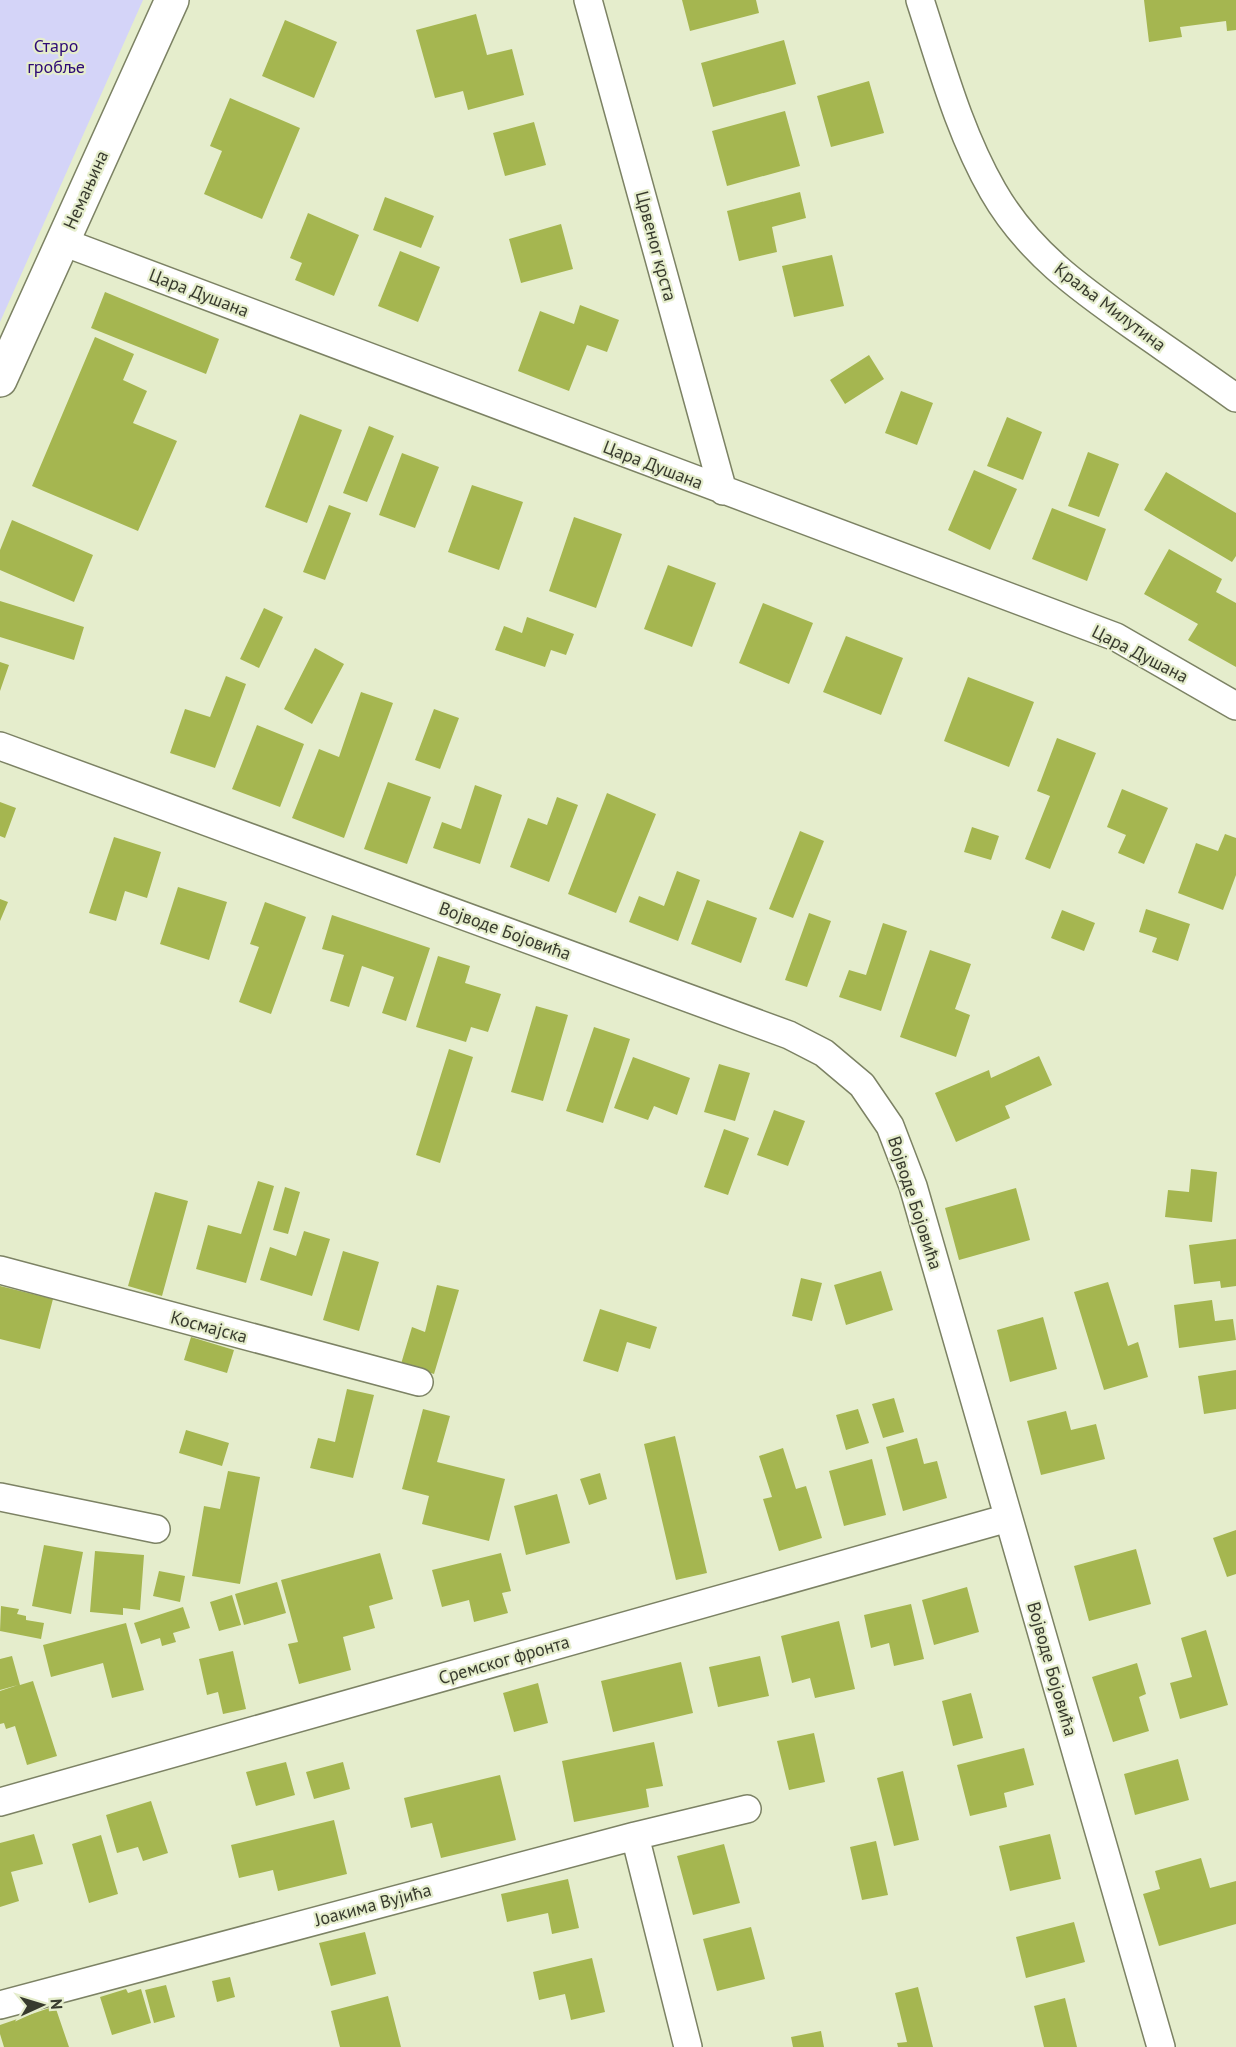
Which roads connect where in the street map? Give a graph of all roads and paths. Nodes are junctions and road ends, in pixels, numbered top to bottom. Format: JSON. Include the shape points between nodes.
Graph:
{"nodes":[{"id":1,"x":172,"y":0,"type":"edge"},
{"id":2,"x":588,"y":0,"type":"edge"},
{"id":3,"x":920,"y":0,"type":"edge"},
{"id":4,"x":63,"y":242,"type":"junction"},
{"id":5,"x":0,"y":380,"type":"edge"},
{"id":6,"x":1236,"y":398,"type":"edge"},
{"id":7,"x":723,"y":491,"type":"junction"},
{"id":8,"x":1236,"y":706,"type":"edge"},
{"id":9,"x":0,"y":746,"type":"edge"},
{"id":10,"x":0,"y":1270,"type":"edge"},
{"id":11,"x":419,"y":1382,"type":"dead end"},
{"id":12,"x":0,"y":1497,"type":"edge"},
{"id":13,"x":1008,"y":1518,"type":"junction"},
{"id":14,"x":156,"y":1529,"type":"dead end"},
{"id":15,"x":0,"y":1802,"type":"edge"},
{"id":16,"x":747,"y":1809,"type":"dead end"},
{"id":17,"x":635,"y":1836,"type":"junction"},
{"id":18,"x":0,"y":2005,"type":"edge"},
{"id":19,"x":688,"y":2047,"type":"edge"},
{"id":20,"x":1161,"y":2047,"type":"edge"}],
"edges":[{"from":1,"to":4,"type":"street","name":"Немањина"},
{"from":2,"to":7,"type":"street","name":"Црвеног крста"},
{"from":3,"to":6,"type":"street","name":"Краља Милутина","via":[[974,153],[1015,224],[1076,286]]},
{"from":4,"to":5,"type":"street","name":"Немањина"},
{"from":4,"to":7,"type":"street","name":"Цара Душана"},
{"from":7,"to":8,"type":"street","name":"Цара Душана","via":[[1116,637]]},
{"from":9,"to":13,"type":"street","name":"Војводе Бојовића","via":[[777,1031],[824,1053],[862,1085],[890,1125],[913,1186]]},
{"from":10,"to":11,"type":"street","name":"Космајска"},
{"from":12,"to":14,"type":"street"},
{"from":13,"to":15,"type":"street","name":"Сремског фронта"},
{"from":13,"to":20,"type":"street","name":"Војводе Бојовића"},
{"from":16,"to":17,"type":"street","name":"Јоакима Вујића"},
{"from":17,"to":18,"type":"street","name":"Јоакима Вујића"},
{"from":17,"to":19,"type":"street"}]}
